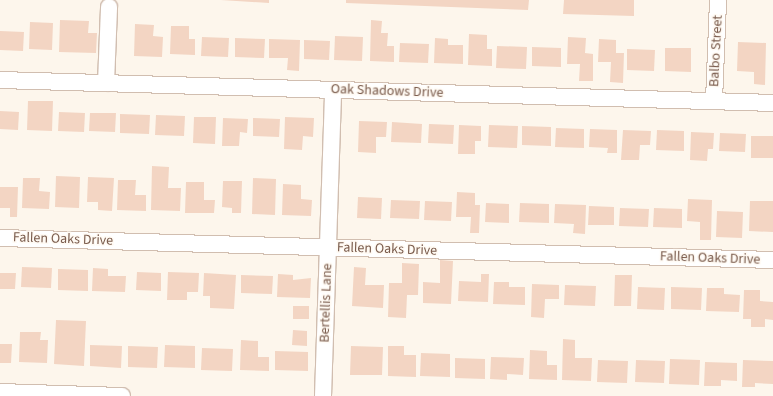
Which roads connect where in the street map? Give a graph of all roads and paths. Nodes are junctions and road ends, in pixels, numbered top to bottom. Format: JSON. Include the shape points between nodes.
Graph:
{"nodes":[{"id":1,"x":718,"y":0,"type":"edge"},
{"id":2,"x":109,"y":7,"type":"dead end"},
{"id":3,"x":0,"y":80,"type":"edge"},
{"id":4,"x":106,"y":83,"type":"junction"},
{"id":5,"x":333,"y":90,"type":"junction"},
{"id":6,"x":714,"y":101,"type":"junction"},
{"id":7,"x":773,"y":103,"type":"edge"},
{"id":8,"x":0,"y":238,"type":"edge"},
{"id":9,"x":328,"y":247,"type":"junction"},
{"id":10,"x":773,"y":260,"type":"edge"},
{"id":11,"x":0,"y":392,"type":"edge"},
{"id":12,"x":93,"y":396,"type":"edge"},
{"id":13,"x":122,"y":396,"type":"edge"},
{"id":14,"x":324,"y":396,"type":"edge"}],
"edges":[{"from":1,"to":6,"type":"street","name":"Balbo Street"},
{"from":2,"to":4,"type":"street"},
{"from":3,"to":4,"type":"street","name":"Oak Shadows Drive"},
{"from":4,"to":5,"type":"street","name":"Oak Shadows Drive"},
{"from":5,"to":6,"type":"street","name":"Oak Shadows Drive"},
{"from":5,"to":9,"type":"street","name":"Bertellis Lane"},
{"from":6,"to":7,"type":"street","name":"Oak Shadows Drive"},
{"from":8,"to":9,"type":"street","name":"Fallen Oaks Drive"},
{"from":9,"to":10,"type":"street","name":"Fallen Oaks Drive"},
{"from":9,"to":14,"type":"street","name":"Bertellis Lane"},
{"from":11,"to":12,"type":"street"},
{"from":12,"to":13,"type":"street"}]}
